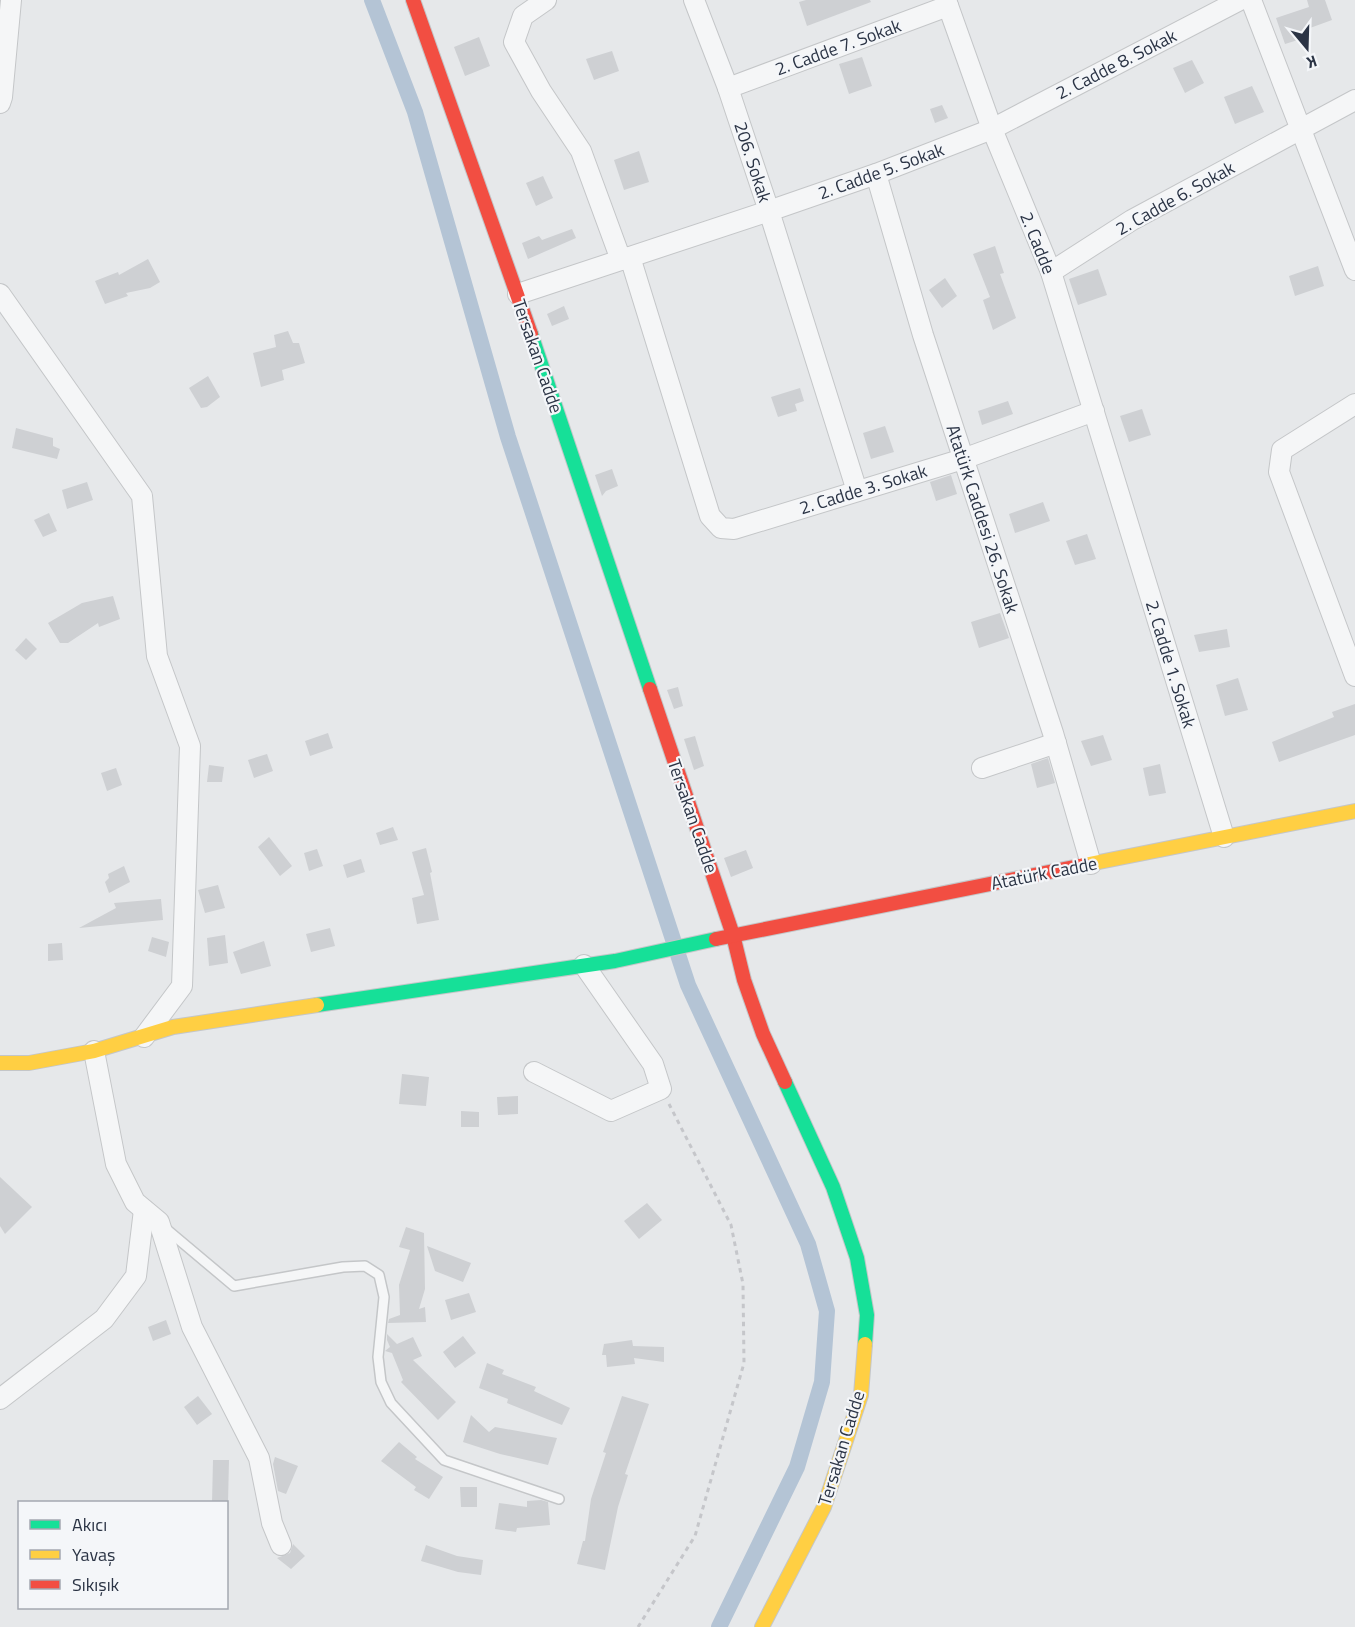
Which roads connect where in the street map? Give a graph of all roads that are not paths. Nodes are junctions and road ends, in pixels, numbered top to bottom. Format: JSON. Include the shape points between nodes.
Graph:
{"nodes":[{"id":1,"x":11,"y":0,"type":"edge"},
{"id":2,"x":413,"y":0,"type":"edge"},
{"id":3,"x":545,"y":0,"type":"edge"},
{"id":4,"x":694,"y":0,"type":"edge"},
{"id":5,"x":1240,"y":0,"type":"edge"},
{"id":6,"x":1251,"y":0,"type":"edge"},
{"id":7,"x":947,"y":3,"type":"edge"},
{"id":8,"x":729,"y":87,"type":"junction"},
{"id":9,"x":1355,"y":100,"type":"edge"},
{"id":10,"x":0,"y":103,"type":"edge"},
{"id":11,"x":1302,"y":128,"type":"junction"},
{"id":12,"x":992,"y":129,"type":"junction"},
{"id":13,"x":876,"y":174,"type":"junction"},
{"id":14,"x":769,"y":211,"type":"junction"},
{"id":15,"x":625,"y":259,"type":"junction"},
{"id":16,"x":1355,"y":270,"type":"edge"},
{"id":17,"x":1051,"y":272,"type":"junction"},
{"id":18,"x":0,"y":294,"type":"edge"},
{"id":19,"x":518,"y":294,"type":"junction"},
{"id":20,"x":1355,"y":404,"type":"edge"},
{"id":21,"x":1094,"y":411,"type":"junction"},
{"id":22,"x":963,"y":459,"type":"junction"},
{"id":23,"x":1118,"y":490,"type":"joint"},
{"id":24,"x":857,"y":491,"type":"junction"},
{"id":25,"x":1355,"y":676,"type":"edge"},
{"id":26,"x":1056,"y":743,"type":"junction"},
{"id":27,"x":982,"y":768,"type":"dead end"},
{"id":28,"x":1355,"y":811,"type":"edge"},
{"id":29,"x":1224,"y":837,"type":"junction"},
{"id":30,"x":1091,"y":864,"type":"junction"},
{"id":31,"x":733,"y":935,"type":"junction"},
{"id":32,"x":584,"y":965,"type":"junction"},
{"id":33,"x":144,"y":1037,"type":"junction"},
{"id":34,"x":93,"y":1051,"type":"junction"},
{"id":35,"x":0,"y":1064,"type":"edge"},
{"id":36,"x":534,"y":1072,"type":"dead end"},
{"id":37,"x":151,"y":1216,"type":"junction"},
{"id":38,"x":0,"y":1399,"type":"edge"},
{"id":39,"x":559,"y":1499,"type":"dead end"},
{"id":40,"x":280,"y":1545,"type":"dead end"},
{"id":41,"x":762,"y":1627,"type":"edge"}],
"edges":[{"from":1,"to":10,"type":"street"},
{"from":2,"to":19,"type":"street","name":"Tersakan Cadde"},
{"from":3,"to":15,"type":"street","via":[[523,16],[514,42],[581,151]]},
{"from":4,"to":8,"type":"street","name":"206. Sokak"},
{"from":5,"to":12,"type":"street","name":"2. Cadde 8. Sokak"},
{"from":6,"to":11,"type":"street"},
{"from":7,"to":8,"type":"street","name":"2. Cadde 7. Sokak"},
{"from":7,"to":12,"type":"street","name":"2. Cadde"},
{"from":8,"to":14,"type":"street","name":"206. Sokak"},
{"from":9,"to":11,"type":"street","name":"2. Cadde 6. Sokak"},
{"from":11,"to":16,"type":"street"},
{"from":11,"to":17,"type":"street","name":"2. Cadde 6. Sokak","via":[[1132,220]]},
{"from":12,"to":13,"type":"street","name":"2. Cadde 5. Sokak"},
{"from":12,"to":17,"type":"street","name":"2. Cadde"},
{"from":13,"to":14,"type":"street","name":"2. Cadde 5. Sokak"},
{"from":13,"to":22,"type":"street","name":"Atatürk Caddesi 26. Sokak"},
{"from":14,"to":15,"type":"street","name":"206. Sokak"},
{"from":14,"to":24,"type":"street"},
{"from":15,"to":19,"type":"street","name":"206. Sokak"},
{"from":15,"to":24,"type":"street","name":"2. Cadde 3. Sokak","via":[[710,516],[722,528],[734,529]]},
{"from":17,"to":21,"type":"street","name":"2. Cadde"},
{"from":18,"to":33,"type":"street","via":[[142,496],[157,656],[190,746],[182,986]]},
{"from":19,"to":31,"type":"street","name":"Tersakan Cadde"},
{"from":20,"to":25,"type":"street","via":[[1282,450],[1279,472]]},
{"from":21,"to":22,"type":"street","name":"2. Cadde 3. Sokak"},
{"from":21,"to":23,"type":"street","name":"2. Cadde"},
{"from":22,"to":24,"type":"street","name":"2. Cadde 3. Sokak"},
{"from":22,"to":26,"type":"street","name":"Atatürk Caddesi 26. Sokak"},
{"from":23,"to":29,"type":"street","name":"2. Cadde 1. Sokak"},
{"from":26,"to":27,"type":"street"},
{"from":26,"to":30,"type":"street","name":"Atatürk Caddesi 26. Sokak"},
{"from":28,"to":29,"type":"street","name":"Atatürk Cadde"},
{"from":29,"to":30,"type":"street","name":"Atatürk Cadde"},
{"from":30,"to":31,"type":"street","name":"Atatürk Cadde"},
{"from":31,"to":32,"type":"street","name":"Atatürk Cadde"},
{"from":31,"to":41,"type":"street","name":"Tersakan Cadde","via":[[764,1034],[833,1186],[857,1258],[867,1315],[861,1395],[824,1507]]},
{"from":32,"to":33,"type":"street","name":"Atatürk Cadde","via":[[172,1027]]},
{"from":32,"to":36,"type":"street","via":[[653,1064],[661,1089],[611,1111]]},
{"from":33,"to":34,"type":"street","name":"Atatürk Cadde"},
{"from":34,"to":35,"type":"street","name":"Atatürk Cadde","via":[[30,1063]]},
{"from":34,"to":37,"type":"street","via":[[116,1164],[135,1202]]},
{"from":37,"to":38,"type":"street","via":[[136,1276],[104,1319]]},
{"from":37,"to":39,"type":"lane","via":[[234,1286],[343,1267],[365,1266],[379,1275],[384,1297],[378,1357],[381,1382],[391,1403],[444,1460]]},
{"from":37,"to":40,"type":"street","via":[[192,1327],[259,1458]]}]}
